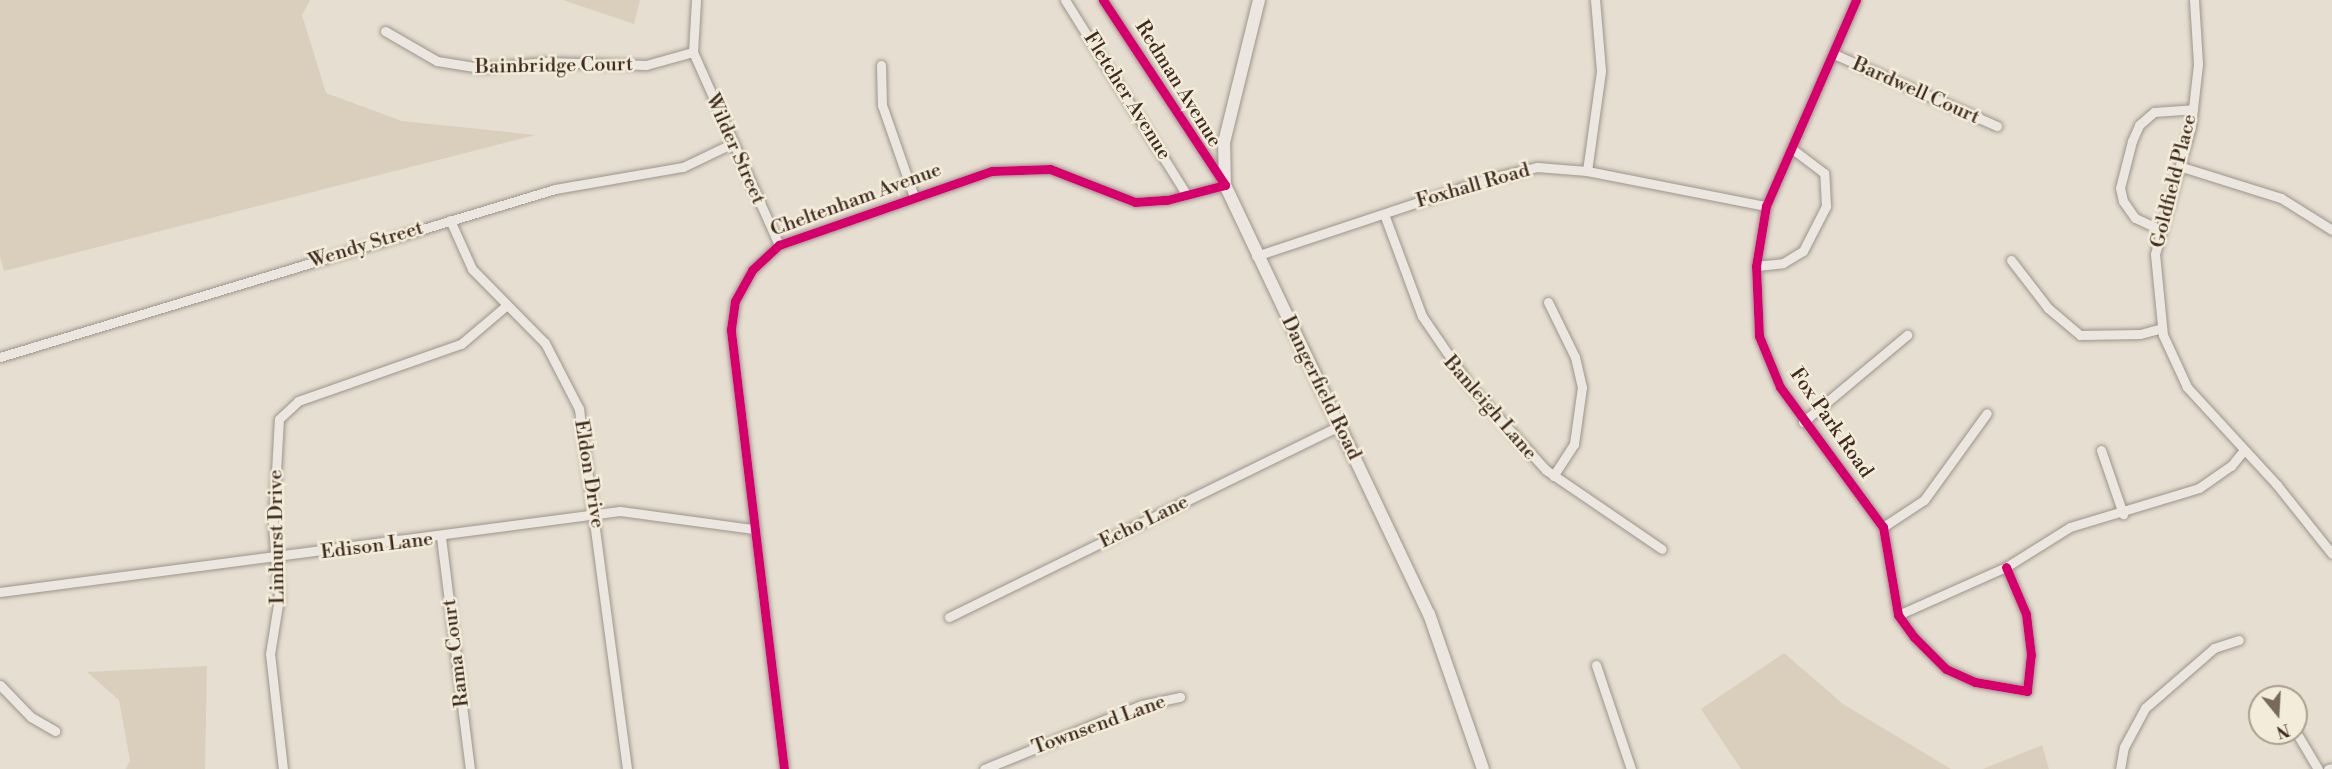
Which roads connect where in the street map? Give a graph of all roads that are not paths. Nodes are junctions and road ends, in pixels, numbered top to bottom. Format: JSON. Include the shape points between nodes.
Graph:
{"nodes":[{"id":1,"x":696,"y":0,"type":"edge"},
{"id":2,"x":1065,"y":0,"type":"edge"},
{"id":3,"x":1103,"y":0,"type":"edge"},
{"id":4,"x":1259,"y":0,"type":"edge"},
{"id":5,"x":1595,"y":0,"type":"edge"},
{"id":6,"x":1856,"y":0,"type":"edge"},
{"id":7,"x":2194,"y":0,"type":"edge"},
{"id":8,"x":385,"y":31,"type":"dead end"},
{"id":9,"x":693,"y":52,"type":"junction"},
{"id":10,"x":1836,"y":55,"type":"junction"},
{"id":11,"x":880,"y":65,"type":"dead end"},
{"id":12,"x":2193,"y":109,"type":"junction"},
{"id":13,"x":1997,"y":126,"type":"dead end"},
{"id":14,"x":733,"y":143,"type":"junction"},
{"id":15,"x":1791,"y":148,"type":"junction"},
{"id":16,"x":2182,"y":167,"type":"junction"},
{"id":17,"x":1587,"y":171,"type":"junction"},
{"id":18,"x":1225,"y":185,"type":"junction"},
{"id":19,"x":1186,"y":194,"type":"junction"},
{"id":20,"x":914,"y":197,"type":"junction"},
{"id":21,"x":1766,"y":206,"type":"junction"},
{"id":22,"x":2332,"y":213,"type":"edge"},
{"id":23,"x":1384,"y":214,"type":"junction"},
{"id":24,"x":450,"y":220,"type":"junction"},
{"id":25,"x":2329,"y":227,"type":"edge"},
{"id":26,"x":2161,"y":230,"type":"junction"},
{"id":27,"x":779,"y":245,"type":"junction"},
{"id":28,"x":1256,"y":256,"type":"junction"},
{"id":29,"x":2011,"y":260,"type":"dead end"},
{"id":30,"x":1756,"y":266,"type":"junction"},
{"id":31,"x":1548,"y":302,"type":"dead end"},
{"id":32,"x":507,"y":305,"type":"junction"},
{"id":33,"x":2162,"y":328,"type":"junction"},
{"id":34,"x":1907,"y":335,"type":"dead end"},
{"id":35,"x":0,"y":357,"type":"edge"},
{"id":36,"x":1987,"y":413,"type":"dead end"},
{"id":37,"x":1803,"y":422,"type":"junction"},
{"id":38,"x":1339,"y":426,"type":"junction"},
{"id":39,"x":2101,"y":450,"type":"dead end"},
{"id":40,"x":2243,"y":451,"type":"junction"},
{"id":41,"x":1553,"y":476,"type":"junction"},
{"id":42,"x":2123,"y":514,"type":"junction"},
{"id":43,"x":596,"y":515,"type":"junction"},
{"id":44,"x":1883,"y":527,"type":"junction"},
{"id":45,"x":754,"y":530,"type":"junction"},
{"id":46,"x":441,"y":537,"type":"junction"},
{"id":47,"x":1662,"y":549,"type":"dead end"},
{"id":48,"x":2332,"y":554,"type":"edge"},
{"id":49,"x":275,"y":559,"type":"junction"},
{"id":50,"x":2006,"y":567,"type":"junction"},
{"id":51,"x":0,"y":592,"type":"edge"},
{"id":52,"x":1898,"y":615,"type":"junction"},
{"id":53,"x":949,"y":617,"type":"dead end"},
{"id":54,"x":2239,"y":640,"type":"dead end"},
{"id":55,"x":1596,"y":665,"type":"dead end"},
{"id":56,"x":0,"y":685,"type":"edge"},
{"id":57,"x":1180,"y":697,"type":"dead end"},
{"id":58,"x":55,"y":731,"type":"dead end"},
{"id":59,"x":2304,"y":745,"type":"edge"},
{"id":60,"x":283,"y":769,"type":"edge"},
{"id":61,"x":470,"y":769,"type":"edge"},
{"id":62,"x":627,"y":769,"type":"edge"},
{"id":63,"x":784,"y":769,"type":"edge"},
{"id":64,"x":984,"y":769,"type":"edge"},
{"id":65,"x":1483,"y":769,"type":"edge"},
{"id":66,"x":1631,"y":769,"type":"edge"},
{"id":67,"x":2120,"y":769,"type":"edge"},
{"id":68,"x":2318,"y":769,"type":"edge"}],
"edges":[{"from":1,"to":9,"type":"street"},
{"from":2,"to":19,"type":"street","name":"Fletcher Avenue"},
{"from":3,"to":18,"type":"street","name":"Redman Avenue"},
{"from":4,"to":18,"type":"street","name":"Dangerfield Road","via":[[1224,142]]},
{"from":5,"to":17,"type":"street","via":[[1602,71]]},
{"from":6,"to":10,"type":"street","name":"Fox Park Road"},
{"from":7,"to":12,"type":"street","name":"Goldfield Place","via":[[2198,41]]},
{"from":8,"to":9,"type":"street","name":"Bainbridge Court","via":[[437,61],[480,68],[546,62],[646,65]]},
{"from":9,"to":14,"type":"street","name":"Wilder Street"},
{"from":10,"to":13,"type":"street","name":"Bardwell Court"},
{"from":10,"to":15,"type":"street","name":"Fox Park Road"},
{"from":11,"to":20,"type":"street","via":[[882,105]]},
{"from":12,"to":16,"type":"street","name":"Goldfield Place"},
{"from":12,"to":26,"type":"street","via":[[2154,112],[2139,125],[2132,141],[2120,188],[2123,201],[2135,218]]},
{"from":14,"to":24,"type":"street","name":"Wendy Street","via":[[682,167],[555,189]]},
{"from":14,"to":27,"type":"street","name":"Wilder Street"},
{"from":15,"to":21,"type":"street","name":"Fox Park Road"},
{"from":15,"to":30,"type":"street","via":[[1824,173],[1826,206],[1803,251],[1783,263]]},
{"from":16,"to":25,"type":"street","via":[[2265,192]]},
{"from":16,"to":26,"type":"street","name":"Goldfield Place"},
{"from":17,"to":21,"type":"street","name":"Foxhall Road"},
{"from":17,"to":23,"type":"street","name":"Foxhall Road","via":[[1523,169]]},
{"from":18,"to":19,"type":"street","name":"Cheltenham Avenue"},
{"from":18,"to":28,"type":"street","name":"Dangerfield Road"},
{"from":19,"to":20,"type":"street","name":"Cheltenham Avenue","via":[[1155,202],[1125,201],[1073,177],[1026,167],[992,171]]},
{"from":20,"to":27,"type":"street","name":"Cheltenham Avenue"},
{"from":21,"to":30,"type":"street","name":"Fox Park Road"},
{"from":22,"to":25,"type":"street"},
{"from":23,"to":28,"type":"street","name":"Foxhall Road"},
{"from":23,"to":41,"type":"street","name":"Banleigh Lane","via":[[1418,308],[1440,349]]},
{"from":24,"to":32,"type":"street","name":"Eldon Drive","via":[[472,269]]},
{"from":24,"to":35,"type":"street","name":"Wendy Street"},
{"from":26,"to":33,"type":"street","name":"Goldfield Place","via":[[2155,263]]},
{"from":27,"to":45,"type":"street","name":"Cheltenham Avenue","via":[[752,270],[731,317]]},
{"from":28,"to":38,"type":"street","name":"Dangerfield Road"},
{"from":29,"to":33,"type":"street","via":[[2048,308],[2080,335],[2140,334]]},
{"from":30,"to":37,"type":"street","name":"Fox Park Road","via":[[1759,336],[1780,387]]},
{"from":31,"to":41,"type":"street","via":[[1575,357],[1582,387],[1578,432]]},
{"from":32,"to":43,"type":"street","name":"Eldon Drive","via":[[545,343],[572,389],[582,420]]},
{"from":32,"to":49,"type":"street","name":"Linhurst Drive","via":[[486,327],[441,354],[320,392],[285,410],[275,446]]},
{"from":33,"to":40,"type":"street","name":"Goldfield Place","via":[[2172,361],[2187,387]]},
{"from":34,"to":37,"type":"street"},
{"from":36,"to":44,"type":"street","via":[[1924,500]]},
{"from":37,"to":44,"type":"street","name":"Fox Park Road"},
{"from":38,"to":53,"type":"street","name":"Echo Lane"},
{"from":38,"to":65,"type":"street","name":"Dangerfield Road","via":[[1430,614]]},
{"from":39,"to":42,"type":"street"},
{"from":40,"to":42,"type":"street","via":[[2230,466],[2199,488]]},
{"from":40,"to":48,"type":"street","name":"Goldfield Place","via":[[2277,485]]},
{"from":41,"to":47,"type":"street","name":"Banleigh Lane"},
{"from":42,"to":50,"type":"street","via":[[2070,526]]},
{"from":43,"to":45,"type":"street","name":"Edison Lane","via":[[639,512]]},
{"from":43,"to":46,"type":"street","name":"Edison Lane"},
{"from":43,"to":62,"type":"street","name":"Eldon Drive"},
{"from":44,"to":52,"type":"street","name":"Fox Park Road"},
{"from":45,"to":63,"type":"street","name":"Cheltenham Avenue"},
{"from":46,"to":49,"type":"street","name":"Edison Lane"},
{"from":46,"to":61,"type":"street","name":"Rama Court"},
{"from":49,"to":51,"type":"street","name":"Edison Lane"},
{"from":49,"to":60,"type":"street","name":"Linhurst Drive","via":[[279,608],[270,660]]},
{"from":50,"to":52,"type":"street"},
{"from":50,"to":52,"type":"street","via":[[2026,614],[2031,655],[2027,691],[1975,682],[1947,669]]},
{"from":54,"to":67,"type":"street","via":[[2214,648],[2145,708],[2124,747]]},
{"from":55,"to":66,"type":"street"},
{"from":56,"to":58,"type":"street","via":[[31,717]]},
{"from":57,"to":64,"type":"street","name":"Townsend Lane","via":[[1142,705]]},
{"from":59,"to":68,"type":"street"}]}
